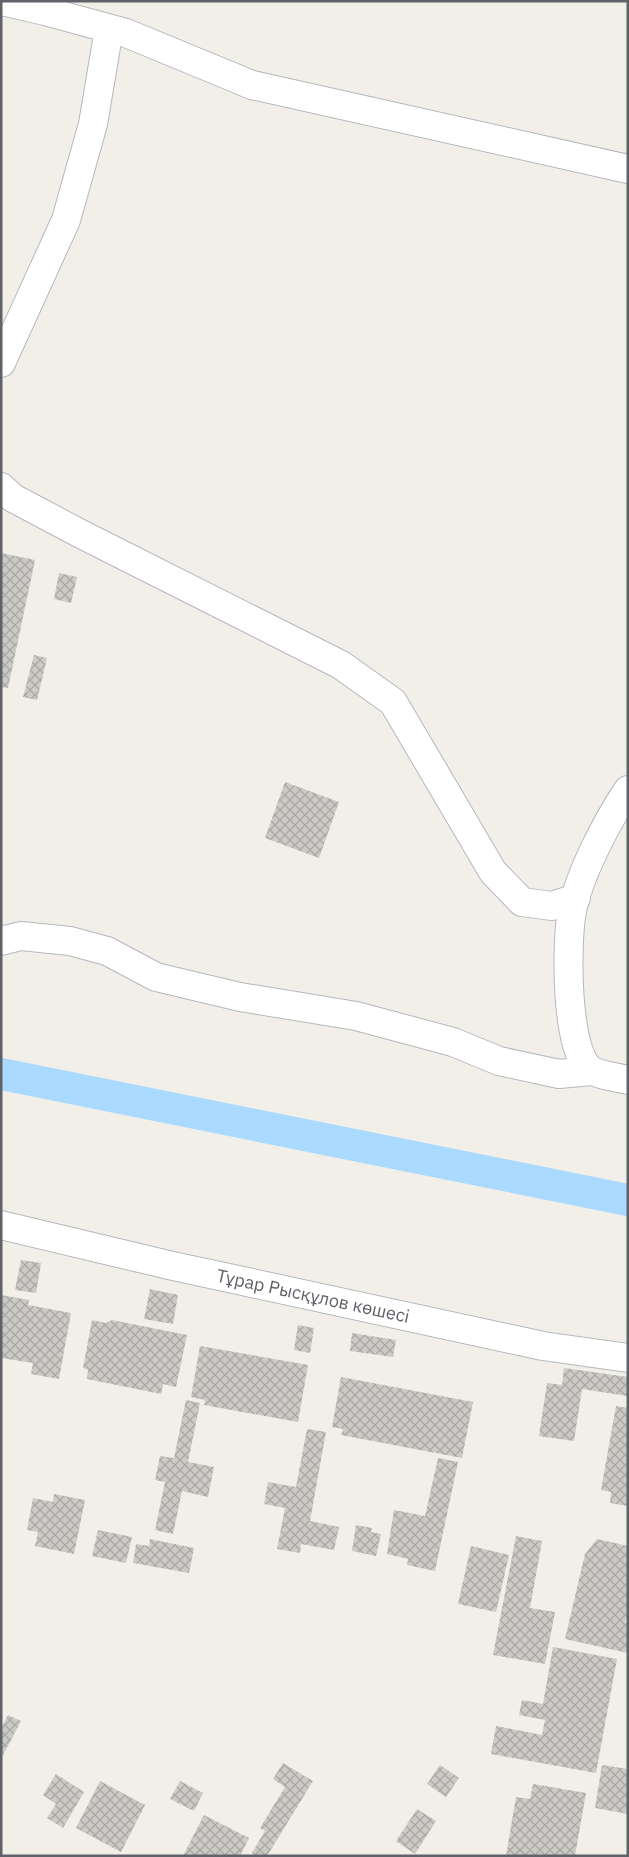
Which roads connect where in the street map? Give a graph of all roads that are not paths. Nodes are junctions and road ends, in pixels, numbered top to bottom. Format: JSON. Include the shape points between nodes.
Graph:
{"nodes":[{"id":1,"x":2,"y":1,"type":"edge"},
{"id":2,"x":109,"y":29,"type":"junction"},
{"id":3,"x":628,"y":169,"type":"edge"},
{"id":4,"x":1,"y":362,"type":"edge"},
{"id":5,"x":1,"y":487,"type":"edge"},
{"id":6,"x":628,"y":790,"type":"edge"},
{"id":7,"x":576,"y":898,"type":"junction"},
{"id":8,"x":1,"y":941,"type":"edge"},
{"id":9,"x":591,"y":1071,"type":"junction"},
{"id":10,"x":628,"y":1080,"type":"edge"},
{"id":11,"x":1,"y":1225,"type":"edge"},
{"id":12,"x":628,"y":1358,"type":"edge"}],
"edges":[{"from":1,"to":2,"type":"street"},
{"from":2,"to":3,"type":"street","via":[[252,85]]},
{"from":2,"to":4,"type":"street","via":[[93,124],[66,220]]},
{"from":5,"to":7,"type":"street","via":[[12,498],[79,533],[341,664],[393,702],[493,872],[522,902],[552,906]]},
{"from":6,"to":7,"type":"street","via":[[584,872]]},
{"from":7,"to":9,"type":"street","via":[[572,912],[570,1020],[580,1059]]},
{"from":8,"to":9,"type":"street","via":[[21,936],[70,940],[107,950],[156,977],[240,997],[356,1016],[453,1042],[499,1061],[559,1074]]},
{"from":9,"to":10,"type":"street"},
{"from":11,"to":12,"type":"street","name":"Тұрар Рысқұлов көшесі","via":[[173,1266],[543,1346]]}]}
